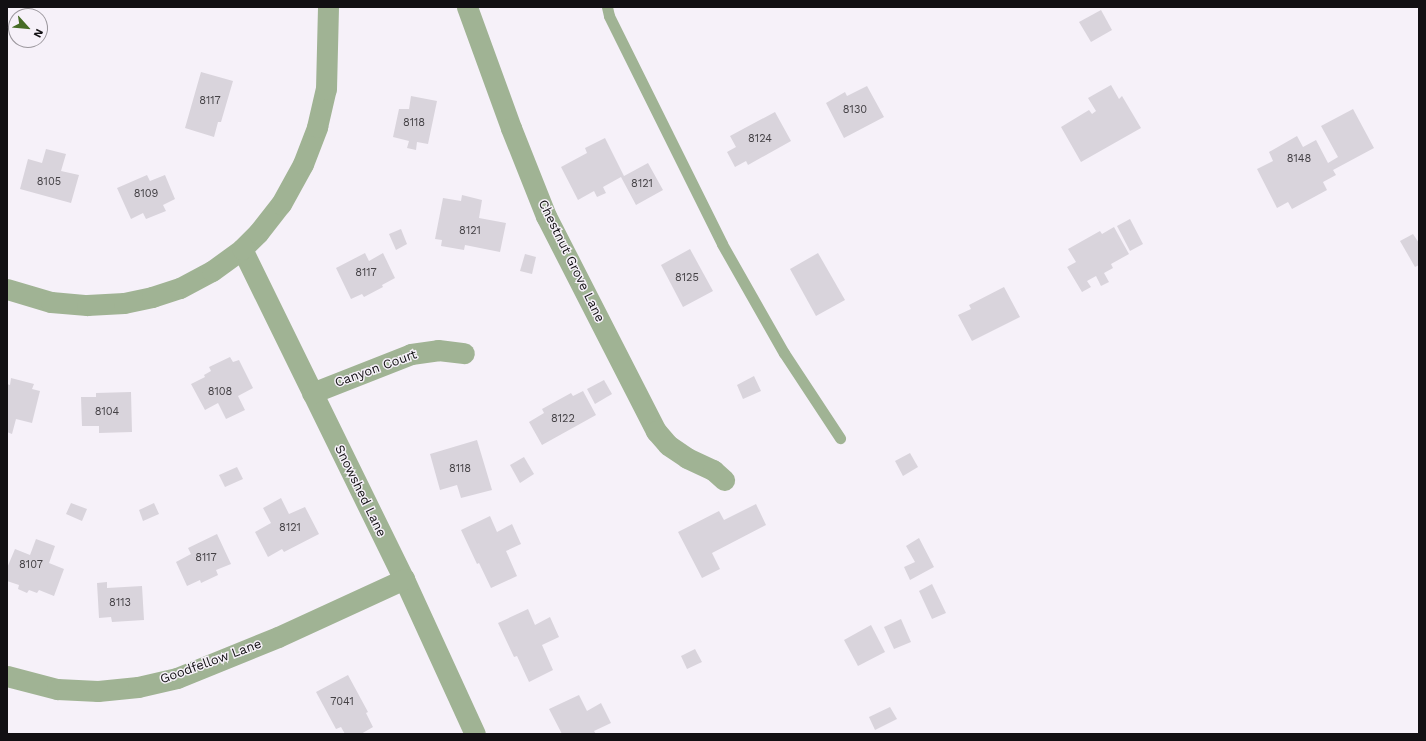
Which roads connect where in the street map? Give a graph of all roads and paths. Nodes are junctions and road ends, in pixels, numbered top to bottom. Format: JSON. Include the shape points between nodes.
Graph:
{"nodes":[{"id":1,"x":328,"y":7,"type":"edge"},
{"id":2,"x":466,"y":7,"type":"edge"},
{"id":3,"x":606,"y":7,"type":"edge"},
{"id":4,"x":242,"y":249,"type":"junction"},
{"id":5,"x":7,"y":289,"type":"edge"},
{"id":6,"x":464,"y":353,"type":"dead end"},
{"id":7,"x":312,"y":393,"type":"junction"},
{"id":8,"x":840,"y":438,"type":"dead end"},
{"id":9,"x":724,"y":480,"type":"dead end"},
{"id":10,"x":404,"y":579,"type":"junction"},
{"id":11,"x":7,"y":676,"type":"edge"},
{"id":12,"x":475,"y":734,"type":"edge"}],
"edges":[{"from":1,"to":4,"type":"street","via":[[326,89],[317,127],[303,164],[281,204]]},
{"from":2,"to":9,"type":"street","name":"Chestnut Grove Lane","via":[[546,216],[656,431],[668,445],[687,458],[713,470]]},
{"from":3,"to":8,"type":"lane","via":[[722,244],[784,353]]},
{"from":4,"to":5,"type":"street","via":[[212,271],[180,288],[124,303],[87,305],[51,302]]},
{"from":4,"to":7,"type":"street","name":"Snowshed Lane"},
{"from":6,"to":7,"type":"street","name":"Canyon Court","via":[[438,350],[411,354]]},
{"from":7,"to":10,"type":"street","name":"Snowshed Lane"},
{"from":10,"to":11,"type":"street","name":"Goodfellow Lane","via":[[278,637],[177,678],[138,687],[98,691],[57,689]]},
{"from":10,"to":12,"type":"street","name":"Snowshed Lane"}]}
